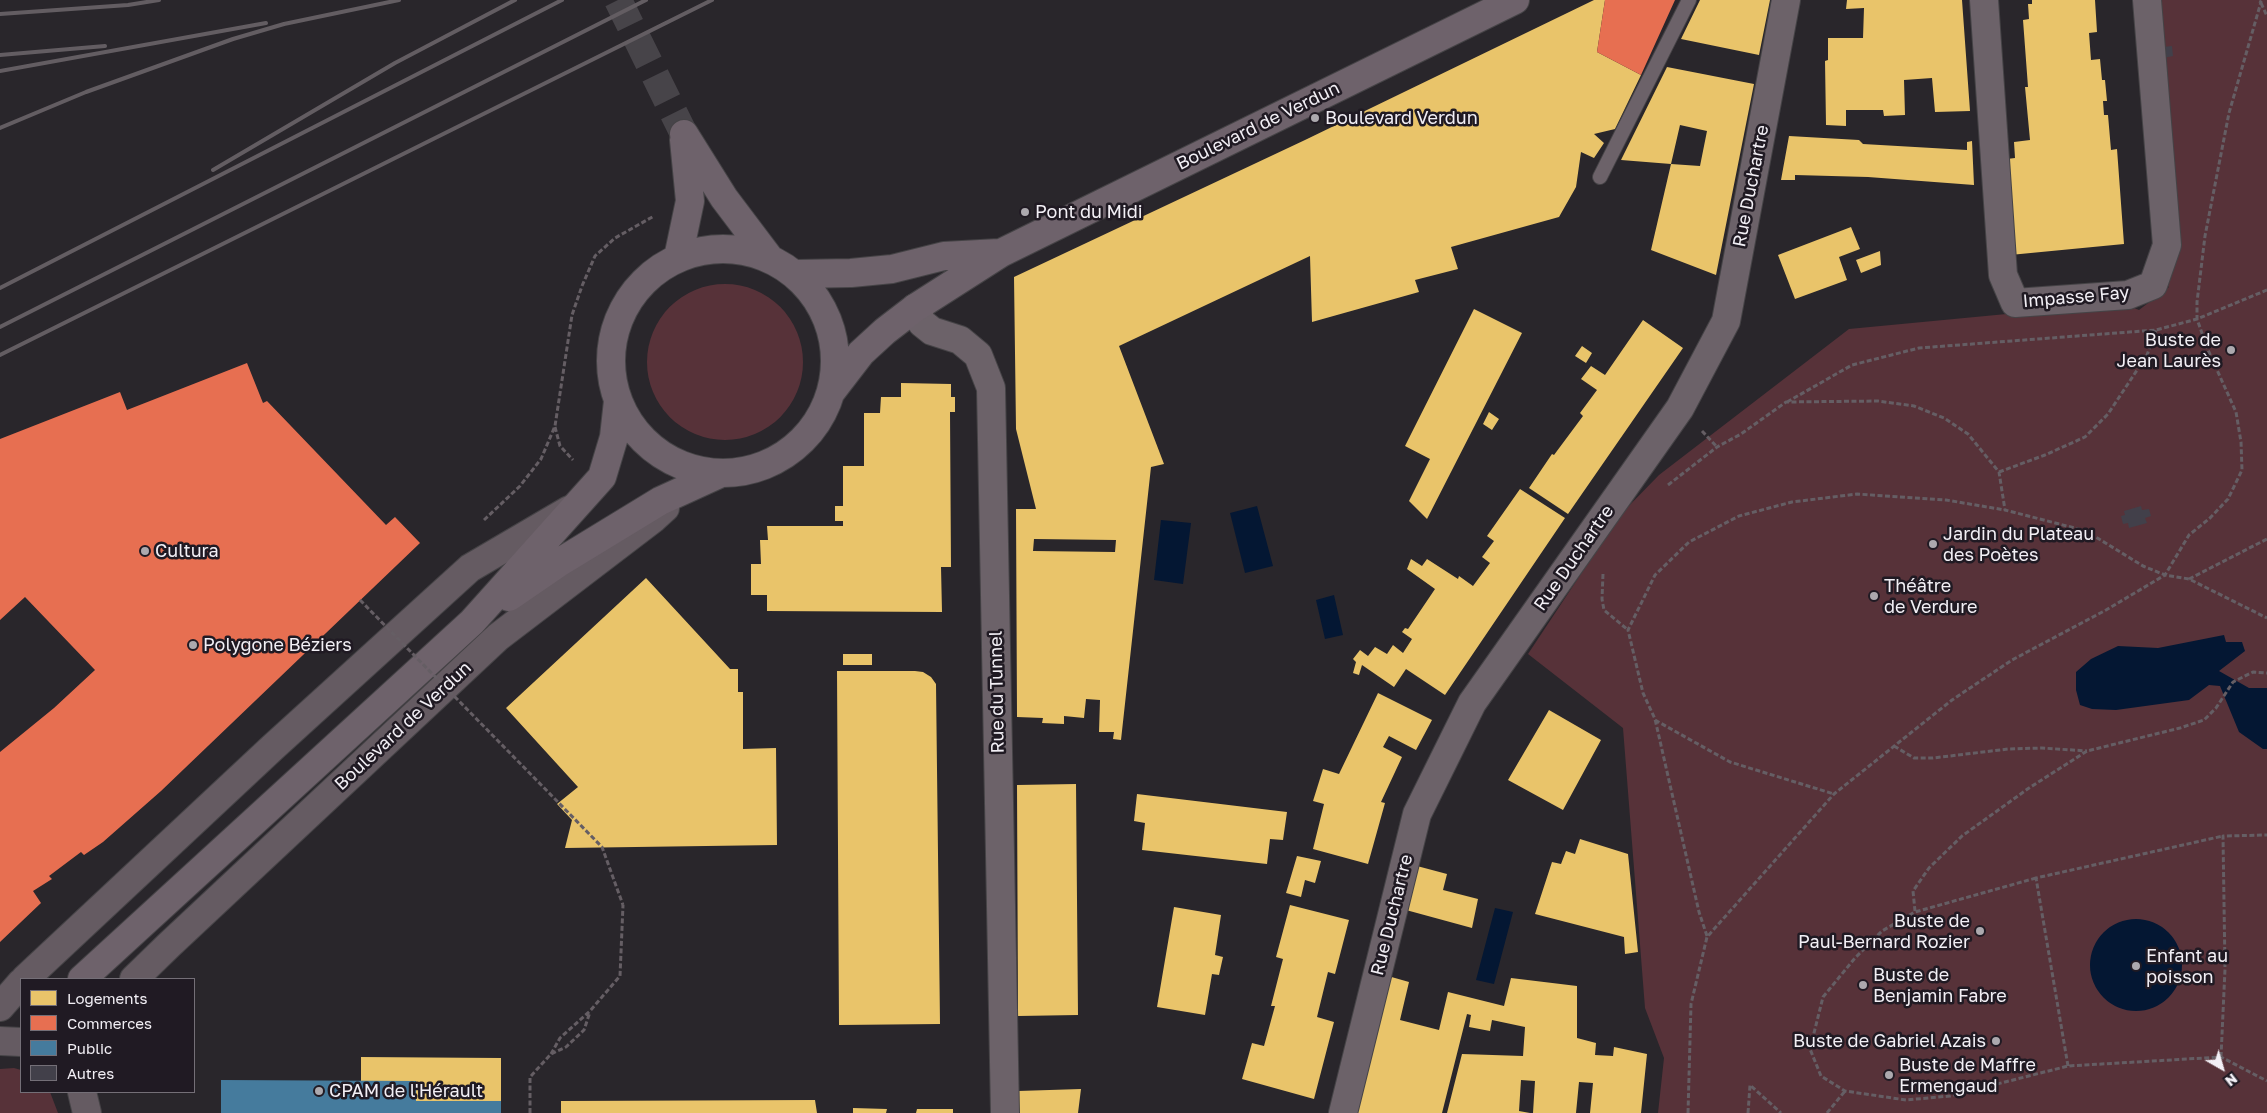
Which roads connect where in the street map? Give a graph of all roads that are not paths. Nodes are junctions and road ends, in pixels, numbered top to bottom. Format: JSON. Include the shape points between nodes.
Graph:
{"nodes":[{"id":1,"x":1499,"y":0,"type":"edge"},
{"id":2,"x":1516,"y":0,"type":"edge"},
{"id":3,"x":1689,"y":0,"type":"edge"},
{"id":4,"x":1786,"y":0,"type":"edge"},
{"id":5,"x":1984,"y":0,"type":"edge"},
{"id":6,"x":2147,"y":0,"type":"edge"},
{"id":7,"x":1467,"y":24,"type":"junction"},
{"id":8,"x":1600,"y":177,"type":"dead end"},
{"id":9,"x":1000,"y":253,"type":"junction"},
{"id":10,"x":678,"y":258,"type":"junction"},
{"id":11,"x":770,"y":259,"type":"junction"},
{"id":12,"x":795,"y":274,"type":"junction"},
{"id":13,"x":915,"y":308,"type":"junction"},
{"id":14,"x":831,"y":392,"type":"junction"},
{"id":15,"x":618,"y":401,"type":"junction"},
{"id":16,"x":720,"y":474,"type":"junction"},
{"id":17,"x":685,"y":488,"type":"junction"},
{"id":18,"x":577,"y":506,"type":"junction"},
{"id":19,"x":472,"y":622,"type":"junction"},
{"id":20,"x":26,"y":978,"type":"edge"},
{"id":21,"x":83,"y":978,"type":"edge"},
{"id":22,"x":135,"y":978,"type":"edge"},
{"id":23,"x":20,"y":984,"type":"edge"},
{"id":24,"x":0,"y":1007,"type":"edge"},
{"id":25,"x":0,"y":1041,"type":"edge"},
{"id":26,"x":20,"y":1042,"type":"edge"},
{"id":27,"x":82,"y":1093,"type":"edge"},
{"id":28,"x":88,"y":1113,"type":"edge"},
{"id":29,"x":1005,"y":1113,"type":"edge"},
{"id":30,"x":1343,"y":1113,"type":"edge"}],
"edges":[{"from":1,"to":7,"type":"lane"},
{"from":2,"to":7,"type":"main road","name":"Boulevard de Verdun"},
{"from":3,"to":8,"type":"lane"},
{"from":4,"to":30,"type":"street","name":"Rue Duchartre","via":[[1726,321],[1680,408],[1472,703],[1417,814]]},
{"from":5,"to":6,"type":"street","name":"Impasse Fay","via":[[2003,275],[2015,303],[2128,295],[2153,285],[2166,245]]},
{"from":7,"to":9,"type":"main road","name":"Boulevard de Verdun"},
{"from":9,"to":12,"type":"main road","name":"Boulevard de Verdun","via":[[944,256],[867,272]]},
{"from":9,"to":13,"type":"main road","name":"Boulevard de Verdun"},
{"from":10,"to":11,"type":"main road","via":[[708,250],[740,250]]},
{"from":10,"to":11,"type":"main road","via":[[690,201],[684,134],[724,198]]},
{"from":10,"to":15,"type":"main road","via":[[647,279],[624,309],[612,342],[612,376]]},
{"from":11,"to":12,"type":"main road"},
{"from":12,"to":14,"type":"main road","via":[[822,307],[836,349]]},
{"from":13,"to":14,"type":"main road","name":"Boulevard de Verdun","via":[[861,353]]},
{"from":13,"to":29,"type":"street","name":"Rue du Tunnel","via":[[922,323],[932,331],[960,340],[978,355],[991,388]]},
{"from":14,"to":16,"type":"main road","via":[[816,426],[790,452],[756,469]]},
{"from":15,"to":16,"type":"main road","via":[[630,425],[648,445],[694,470]]},
{"from":15,"to":18,"type":"main road","name":"Boulevard de Verdun","via":[[614,437],[602,477]]},
{"from":16,"to":17,"type":"main road","name":"Boulevard de Verdun"},
{"from":17,"to":19,"type":"main road","name":"Boulevard de Verdun","via":[[560,562]]},
{"from":17,"to":22,"type":"main road","name":"Boulevard de Verdun","via":[[654,518],[498,637]]},
{"from":18,"to":19,"type":"main road","name":"Boulevard de Verdun"},
{"from":18,"to":20,"type":"main road","name":"Boulevard de Verdun","via":[[470,568]]},
{"from":19,"to":21,"type":"main road","name":"Boulevard de Verdun"},
{"from":23,"to":24,"type":"main road"},
{"from":25,"to":26,"type":"main road"},
{"from":27,"to":28,"type":"main road"}]}
